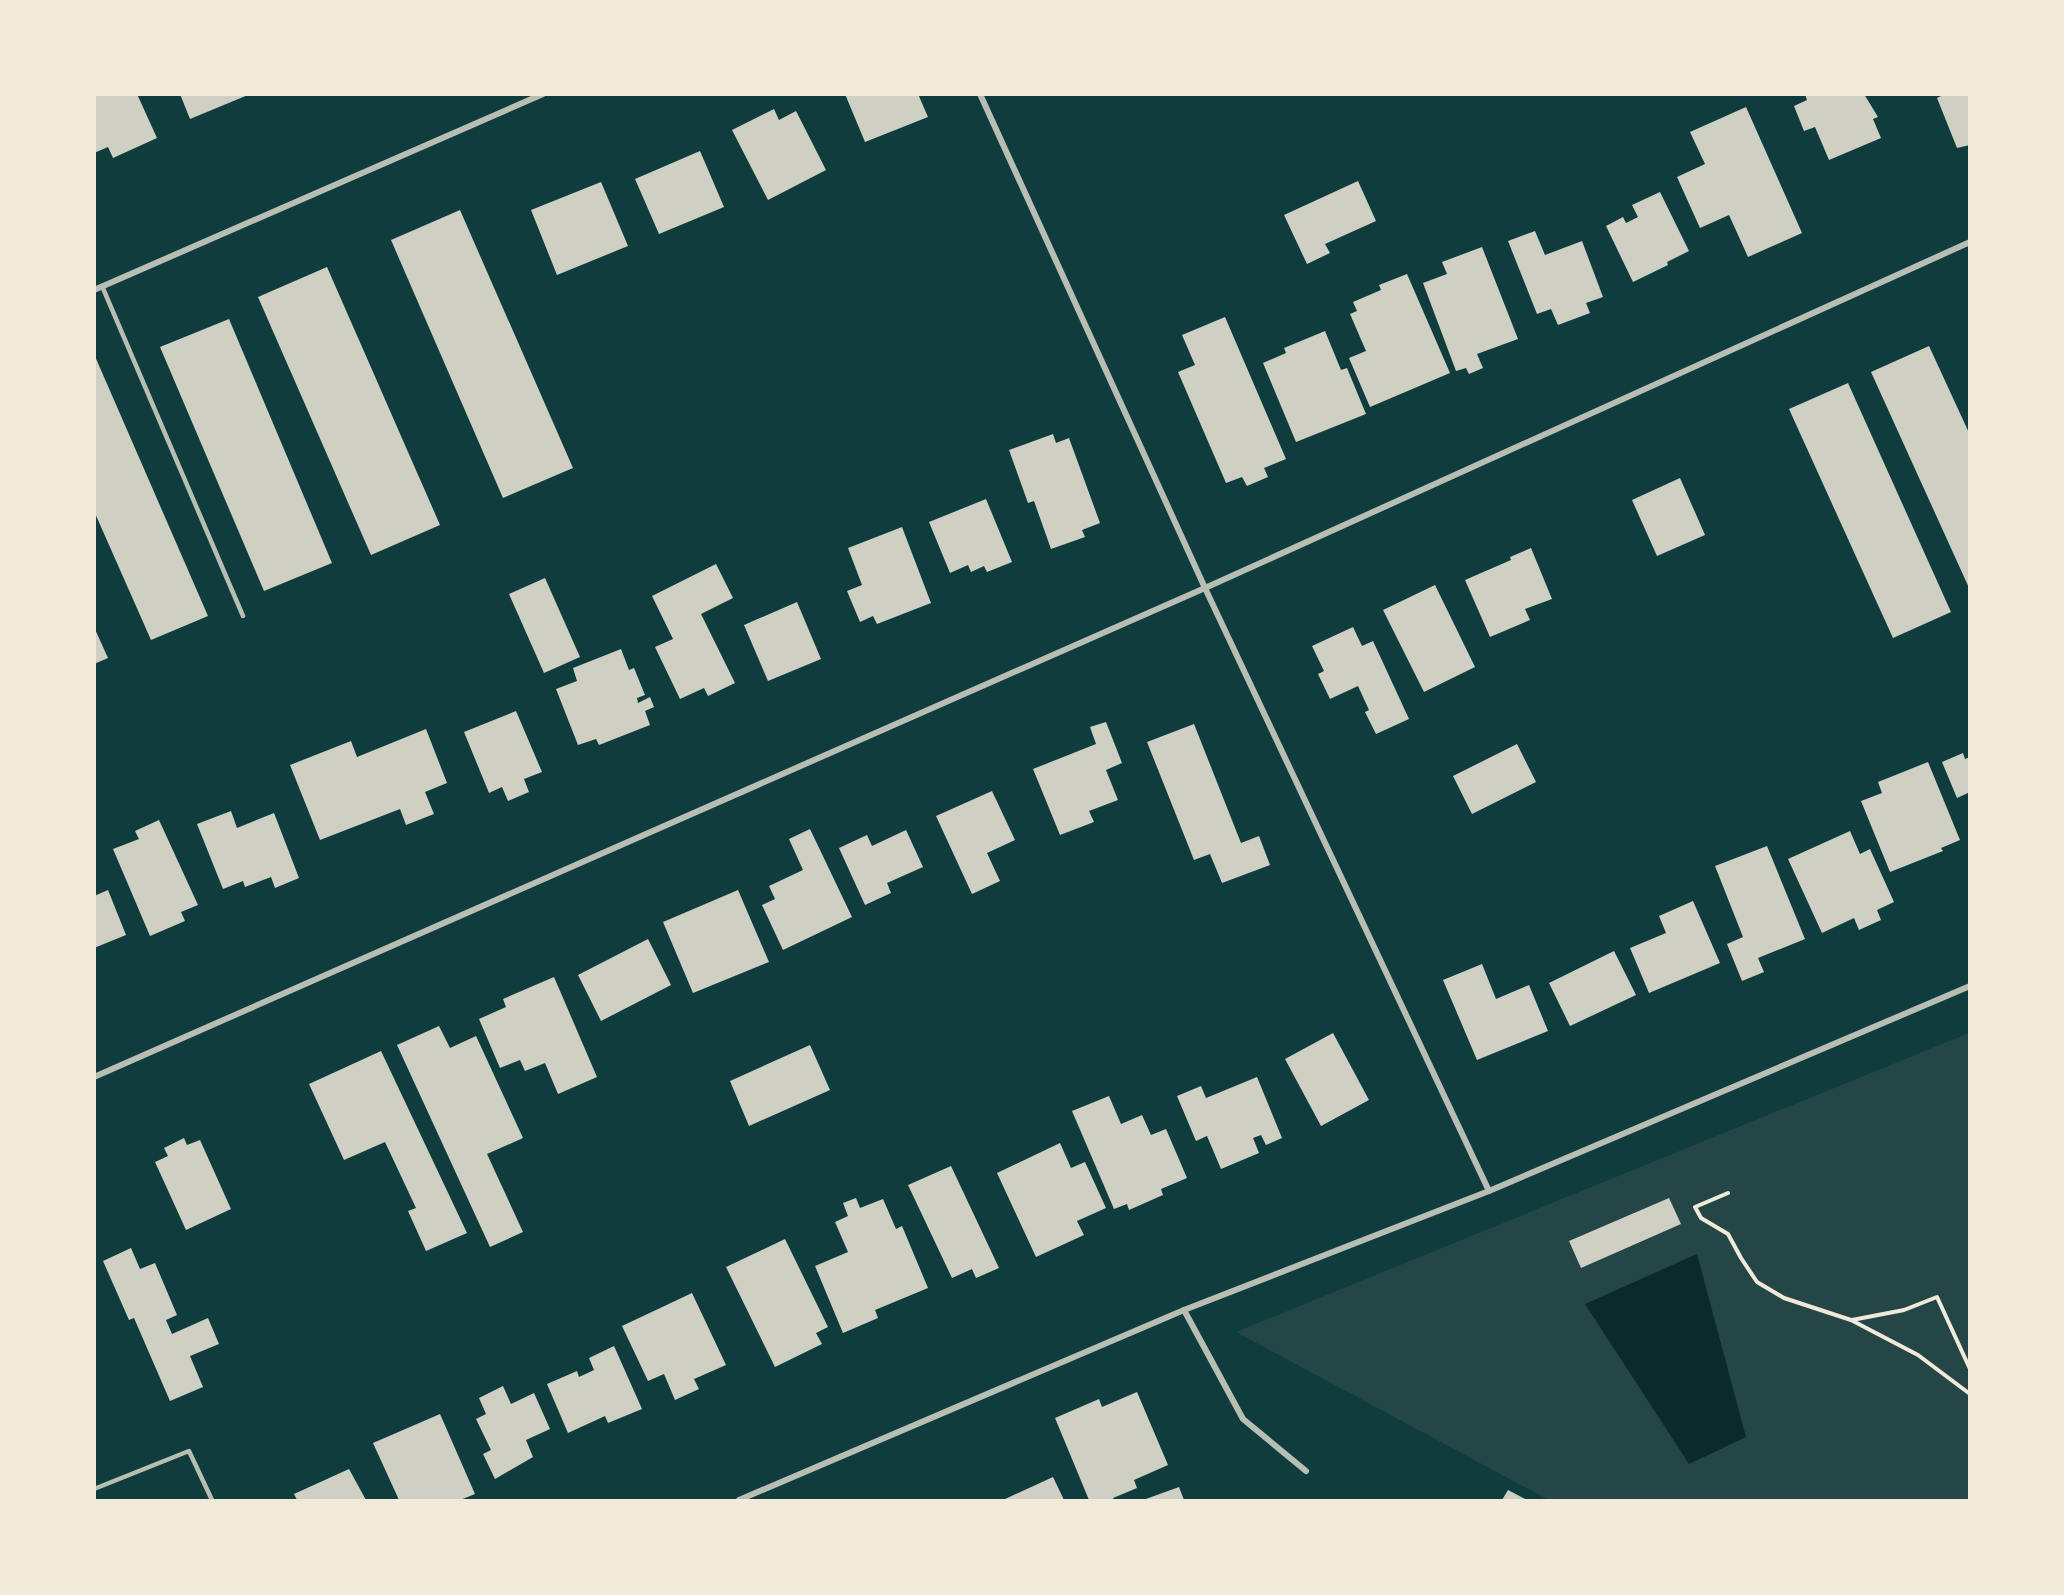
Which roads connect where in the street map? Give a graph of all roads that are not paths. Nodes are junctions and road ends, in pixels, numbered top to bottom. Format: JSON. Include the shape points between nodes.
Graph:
{"nodes":[{"id":1,"x":543,"y":94,"type":"edge"},
{"id":2,"x":980,"y":94,"type":"edge"},
{"id":3,"x":1970,"y":242,"type":"edge"},
{"id":4,"x":102,"y":286,"type":"junction"},
{"id":5,"x":94,"y":290,"type":"edge"},
{"id":6,"x":1205,"y":588,"type":"junction"},
{"id":7,"x":243,"y":616,"type":"dead end"},
{"id":8,"x":1970,"y":986,"type":"edge"},
{"id":9,"x":94,"y":1077,"type":"edge"},
{"id":10,"x":1489,"y":1191,"type":"junction"},
{"id":11,"x":1184,"y":1310,"type":"junction"},
{"id":12,"x":1306,"y":1471,"type":"dead end"},
{"id":13,"x":94,"y":1489,"type":"edge"},
{"id":14,"x":212,"y":1500,"type":"edge"},
{"id":15,"x":739,"y":1500,"type":"edge"}],
"edges":[{"from":1,"to":4,"type":"street"},
{"from":2,"to":6,"type":"street"},
{"from":3,"to":6,"type":"street"},
{"from":4,"to":5,"type":"street"},
{"from":4,"to":7,"type":"lane"},
{"from":6,"to":9,"type":"street"},
{"from":6,"to":10,"type":"street"},
{"from":8,"to":10,"type":"street"},
{"from":10,"to":11,"type":"street"},
{"from":11,"to":12,"type":"street","via":[[1243,1419]]},
{"from":11,"to":15,"type":"street"},
{"from":13,"to":14,"type":"lane","via":[[189,1452]]}]}
